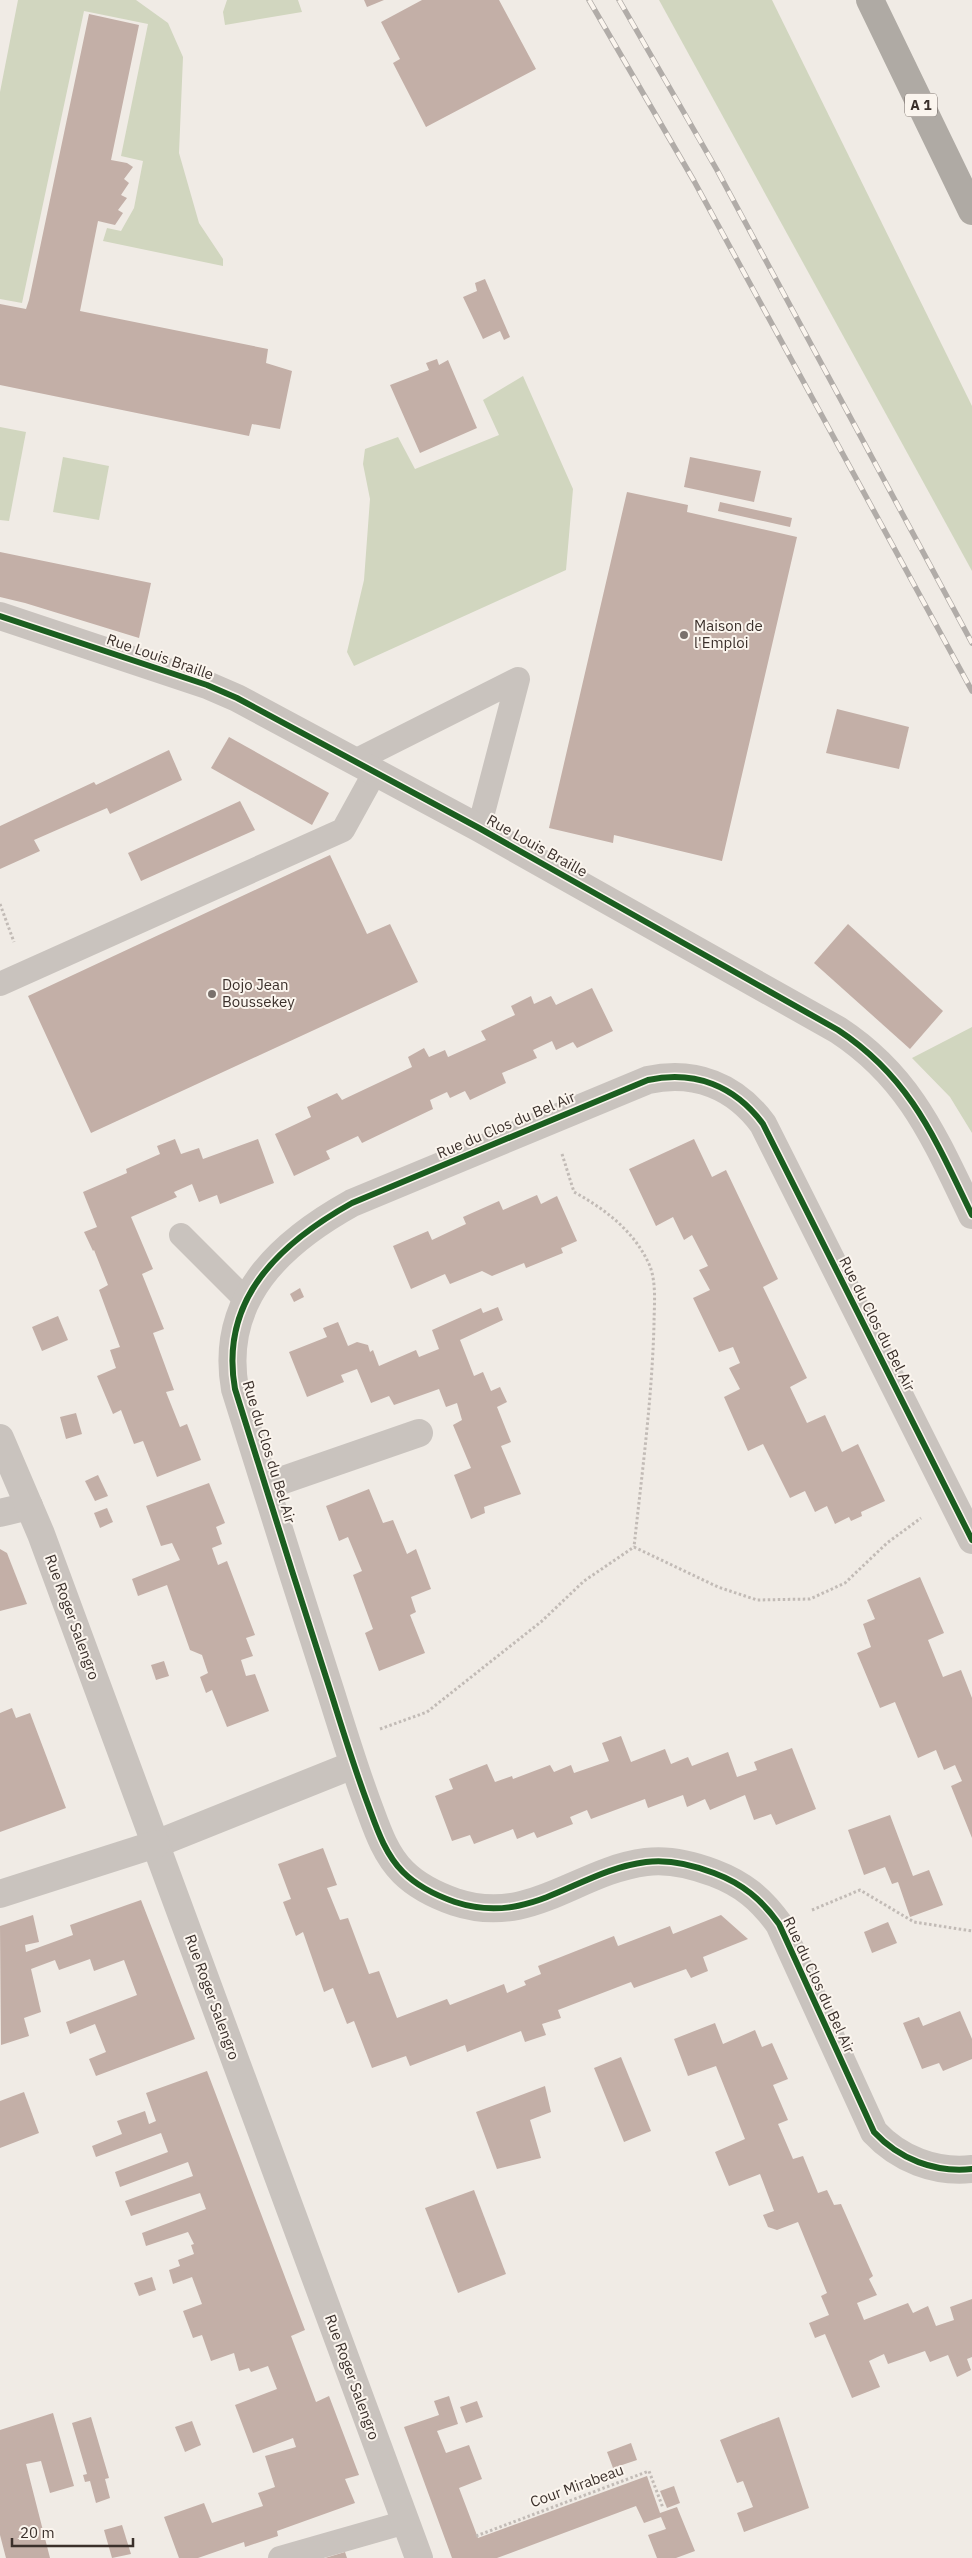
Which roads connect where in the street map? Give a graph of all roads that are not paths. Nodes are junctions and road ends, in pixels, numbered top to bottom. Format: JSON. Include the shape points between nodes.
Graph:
{"nodes":[{"id":1,"x":870,"y":0,"type":"edge"},
{"id":2,"x":972,"y":211,"type":"edge"},
{"id":3,"x":0,"y":616,"type":"edge"},
{"id":4,"x":365,"y":767,"type":"junction"},
{"id":5,"x":479,"y":828,"type":"junction"},
{"id":6,"x":0,"y":984,"type":"edge"},
{"id":7,"x":972,"y":1215,"type":"edge"},
{"id":8,"x":181,"y":1235,"type":"dead end"},
{"id":9,"x":246,"y":1300,"type":"junction"},
{"id":10,"x":419,"y":1432,"type":"dead end"},
{"id":11,"x":0,"y":1438,"type":"edge"},
{"id":12,"x":266,"y":1486,"type":"junction"},
{"id":13,"x":29,"y":1506,"type":"junction"},
{"id":14,"x":0,"y":1514,"type":"edge"},
{"id":15,"x":972,"y":1540,"type":"edge"},
{"id":16,"x":350,"y":1753,"type":"junction"},
{"id":17,"x":156,"y":1844,"type":"junction"},
{"id":18,"x":0,"y":1894,"type":"edge"},
{"id":19,"x":972,"y":2169,"type":"edge"},
{"id":20,"x":406,"y":2522,"type":"junction"},
{"id":21,"x":280,"y":2558,"type":"edge"},
{"id":22,"x":419,"y":2558,"type":"edge"}],
"edges":[{"from":1,"to":2,"type":"highway","number":"A 1"},
{"from":3,"to":4,"type":"street","name":"Rue Louis Braille","via":[[207,685],[265,712]]},
{"from":4,"to":5,"type":"street","name":"Rue Louis Braille"},
{"from":4,"to":5,"type":"lane","via":[[518,679]]},
{"from":4,"to":6,"type":"lane","via":[[343,830]]},
{"from":5,"to":7,"type":"street","name":"Rue Louis Braille","via":[[861,1045],[885,1066],[907,1093]]},
{"from":8,"to":9,"type":"lane"},
{"from":9,"to":12,"type":"street","name":"Rue du Clos du Bel Air","via":[[233,1335],[231,1369]]},
{"from":9,"to":15,"type":"street","name":"Rue du Clos du Bel Air","via":[[264,1272],[288,1246],[336,1212],[376,1192],[648,1080],[662,1077],[707,1082],[743,1100],[763,1124]]},
{"from":10,"to":12,"type":"street","name":"Rue du Clos du Bel Air"},
{"from":11,"to":13,"type":"street","name":"Rue Roger Salengro"},
{"from":12,"to":16,"type":"street","name":"Rue du Clos du Bel Air"},
{"from":13,"to":14,"type":"street"},
{"from":13,"to":17,"type":"street","name":"Rue Roger Salengro"},
{"from":16,"to":17,"type":"street"},
{"from":16,"to":19,"type":"street","name":"Rue du Clos du Bel Air","via":[[382,1843],[393,1860],[418,1885],[450,1900],[484,1909],[519,1906],[617,1869],[662,1861],[702,1869],[731,1880],[758,1898],[779,1924],[874,2132],[894,2151],[926,2165],[950,2170]]},
{"from":17,"to":18,"type":"street"},
{"from":17,"to":20,"type":"street","name":"Rue Roger Salengro"},
{"from":20,"to":21,"type":"lane"},
{"from":20,"to":22,"type":"street","name":"Rue Roger Salengro"}]}
